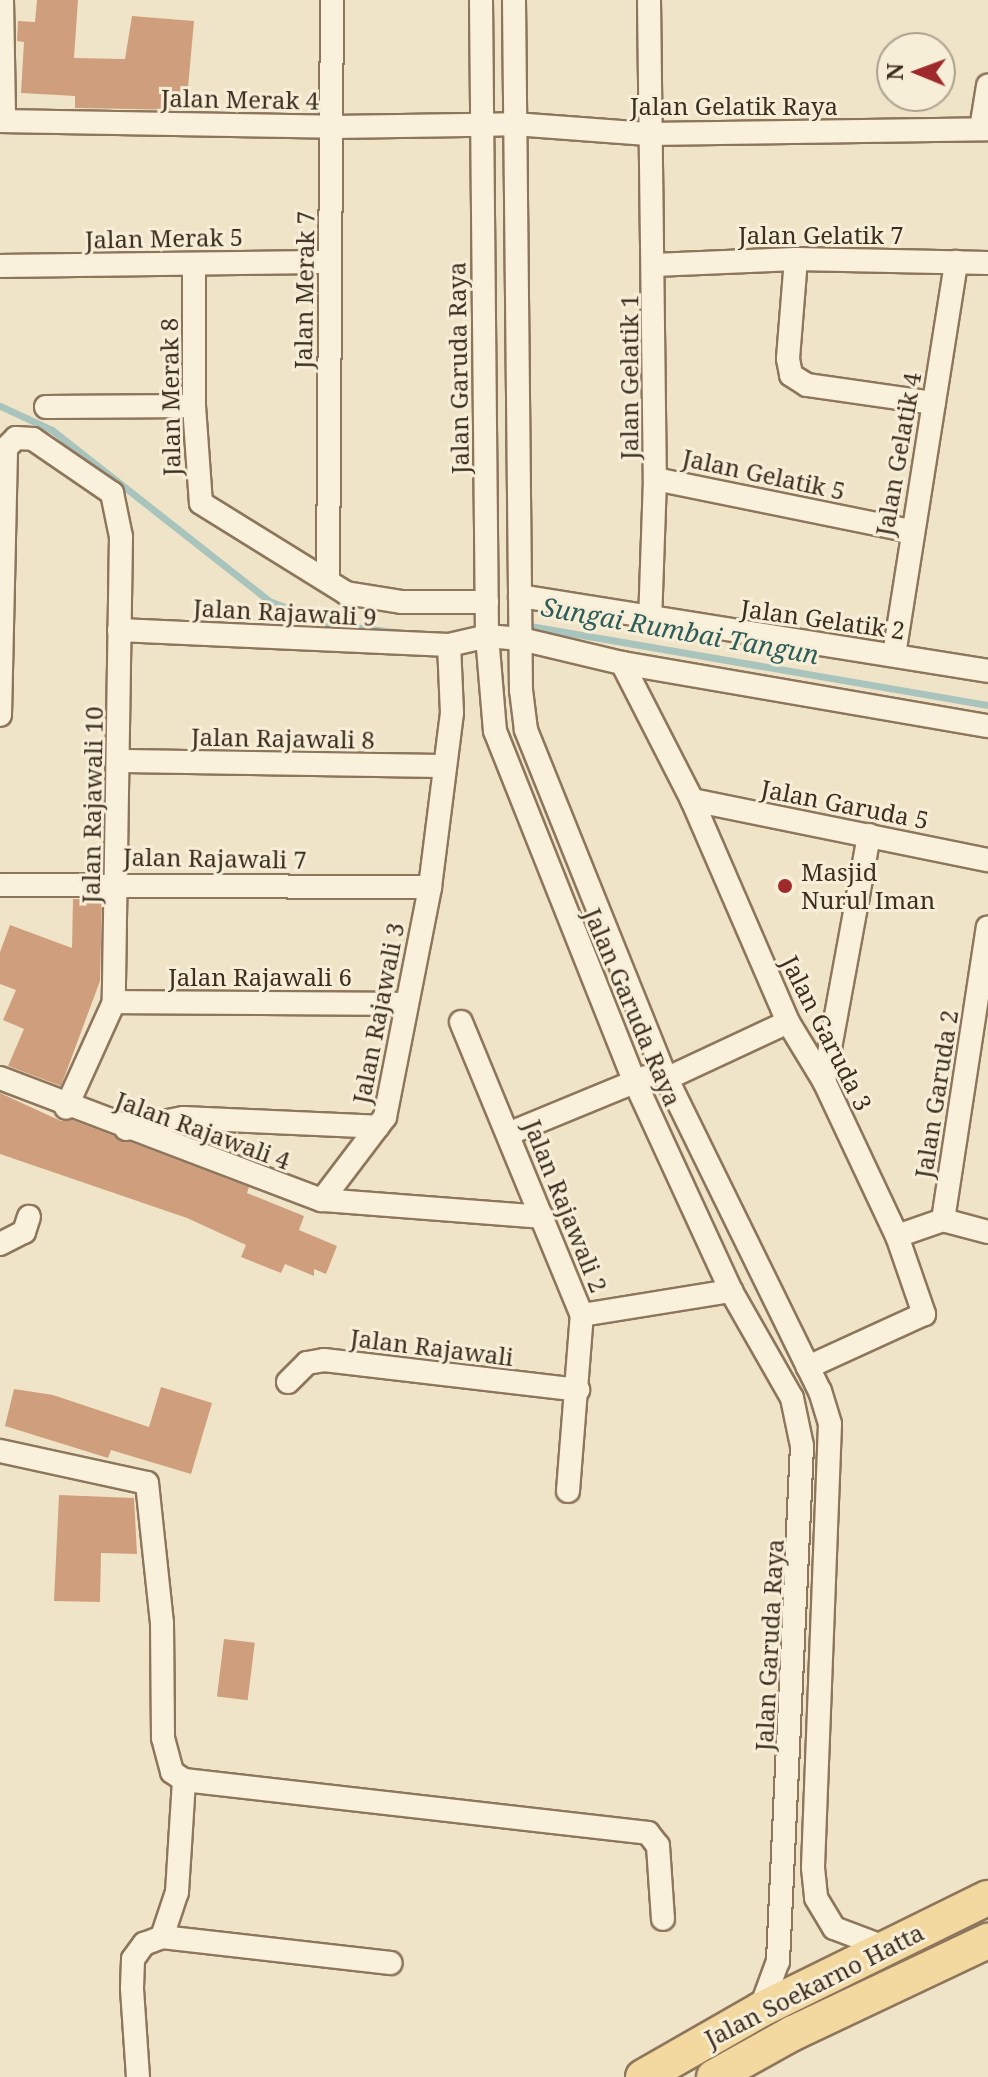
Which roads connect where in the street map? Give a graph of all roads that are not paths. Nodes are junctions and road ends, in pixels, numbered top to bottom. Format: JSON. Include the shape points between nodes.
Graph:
{"nodes":[{"id":1,"x":2,"y":0,"type":"edge"},
{"id":2,"x":332,"y":0,"type":"edge"},
{"id":3,"x":481,"y":0,"type":"edge"},
{"id":4,"x":514,"y":0,"type":"edge"},
{"id":5,"x":649,"y":0,"type":"edge"},
{"id":6,"x":988,"y":86,"type":"edge"},
{"id":7,"x":2,"y":121,"type":"edge"},
{"id":8,"x":480,"y":124,"type":"junction"},
{"id":9,"x":514,"y":124,"type":"junction"},
{"id":10,"x":333,"y":127,"type":"junction"},
{"id":11,"x":984,"y":129,"type":"edge"},
{"id":12,"x":648,"y":134,"type":"junction"},
{"id":13,"x":796,"y":259,"type":"junction"},
{"id":14,"x":329,"y":262,"type":"junction"},
{"id":15,"x":956,"y":262,"type":"junction"},
{"id":16,"x":988,"y":263,"type":"edge"},
{"id":17,"x":194,"y":264,"type":"junction"},
{"id":18,"x":654,"y":265,"type":"junction"},
{"id":19,"x":0,"y":266,"type":"edge"},
{"id":20,"x":934,"y":403,"type":"junction"},
{"id":21,"x":194,"y":406,"type":"junction"},
{"id":22,"x":46,"y":407,"type":"dead end"},
{"id":23,"x":655,"y":479,"type":"junction"},
{"id":24,"x":910,"y":531,"type":"junction"},
{"id":25,"x":328,"y":581,"type":"junction"},
{"id":26,"x":520,"y":604,"type":"junction"},
{"id":27,"x":487,"y":608,"type":"junction"},
{"id":28,"x":650,"y":621,"type":"junction"},
{"id":29,"x":119,"y":630,"type":"junction"},
{"id":30,"x":487,"y":636,"type":"junction"},
{"id":31,"x":521,"y":639,"type":"junction"},
{"id":32,"x":449,"y":645,"type":"junction"},
{"id":33,"x":894,"y":655,"type":"junction"},
{"id":34,"x":622,"y":663,"type":"junction"},
{"id":35,"x":988,"y":671,"type":"edge"},
{"id":36,"x":0,"y":715,"type":"edge"},
{"id":37,"x":988,"y":726,"type":"edge"},
{"id":38,"x":120,"y":761,"type":"junction"},
{"id":39,"x":445,"y":766,"type":"junction"},
{"id":40,"x":692,"y":800,"type":"junction"},
{"id":41,"x":869,"y":835,"type":"junction"},
{"id":42,"x":988,"y":860,"type":"edge"},
{"id":43,"x":117,"y":883,"type":"junction"},
{"id":44,"x":0,"y":885,"type":"edge"},
{"id":45,"x":430,"y":887,"type":"junction"},
{"id":46,"x":988,"y":927,"type":"edge"},
{"id":47,"x":114,"y":1002,"type":"junction"},
{"id":48,"x":406,"y":1004,"type":"junction"},
{"id":49,"x":461,"y":1022,"type":"dead end"},
{"id":50,"x":788,"y":1022,"type":"junction"},
{"id":51,"x":665,"y":1073,"type":"junction"},
{"id":52,"x":0,"y":1078,"type":"edge"},
{"id":53,"x":824,"y":1081,"type":"junction"},
{"id":54,"x":635,"y":1082,"type":"junction"},
{"id":55,"x":66,"y":1108,"type":"junction"},
{"id":56,"x":218,"y":1120,"type":"junction"},
{"id":57,"x":378,"y":1127,"type":"junction"},
{"id":58,"x":125,"y":1129,"type":"junction"},
{"id":59,"x":508,"y":1134,"type":"junction"},
{"id":60,"x":203,"y":1157,"type":"junction"},
{"id":61,"x":322,"y":1200,"type":"junction"},
{"id":62,"x":29,"y":1217,"type":"dead end"},
{"id":63,"x":542,"y":1217,"type":"junction"},
{"id":64,"x":943,"y":1220,"type":"junction"},
{"id":65,"x":988,"y":1232,"type":"edge"},
{"id":66,"x":897,"y":1236,"type":"junction"},
{"id":67,"x":0,"y":1244,"type":"edge"},
{"id":68,"x":731,"y":1291,"type":"junction"},
{"id":69,"x":582,"y":1315,"type":"junction"},
{"id":70,"x":808,"y":1367,"type":"junction"},
{"id":71,"x":288,"y":1382,"type":"dead end"},
{"id":72,"x":578,"y":1390,"type":"junction"},
{"id":73,"x":0,"y":1451,"type":"edge"},
{"id":74,"x":568,"y":1491,"type":"dead end"},
{"id":75,"x":184,"y":1780,"type":"junction"},
{"id":76,"x":988,"y":1898,"type":"edge"},
{"id":77,"x":663,"y":1919,"type":"dead end"},
{"id":78,"x":162,"y":1937,"type":"junction"},
{"id":79,"x":988,"y":1941,"type":"edge"},
{"id":80,"x":884,"y":1947,"type":"junction"},
{"id":81,"x":391,"y":1963,"type":"dead end"},
{"id":82,"x":760,"y":2010,"type":"junction"},
{"id":83,"x":138,"y":2077,"type":"edge"},
{"id":84,"x":643,"y":2077,"type":"edge"},
{"id":85,"x":714,"y":2077,"type":"edge"}],
"edges":[{"from":1,"to":7,"type":"street"},
{"from":2,"to":10,"type":"street","name":"Jalan Merak 7"},
{"from":3,"to":8,"type":"street","name":"Jalan Garuda Raya"},
{"from":4,"to":9,"type":"street"},
{"from":5,"to":12,"type":"street","name":"Jalan Gelatik 1"},
{"from":6,"to":11,"type":"street"},
{"from":7,"to":10,"type":"street","name":"Jalan Merak 4"},
{"from":8,"to":9,"type":"street","name":"Jalan Gelatik Raya"},
{"from":8,"to":10,"type":"street","name":"Jalan Merak 4"},
{"from":8,"to":27,"type":"street","name":"Jalan Garuda Raya"},
{"from":9,"to":12,"type":"street","name":"Jalan Gelatik Raya"},
{"from":9,"to":26,"type":"street"},
{"from":10,"to":14,"type":"street","name":"Jalan Merak 7"},
{"from":11,"to":12,"type":"street","name":"Jalan Gelatik Raya"},
{"from":12,"to":18,"type":"street","name":"Jalan Gelatik 1"},
{"from":13,"to":15,"type":"street","name":"Jalan Gelatik 7"},
{"from":13,"to":18,"type":"street","name":"Jalan Gelatik 7"},
{"from":13,"to":20,"type":"street","via":[[791,375],[807,385]]},
{"from":14,"to":17,"type":"street","name":"Jalan Merak 5"},
{"from":14,"to":25,"type":"street","name":"Jalan Merak 7"},
{"from":15,"to":16,"type":"street","name":"Jalan Gelatik 7"},
{"from":15,"to":20,"type":"street","name":"Jalan Gelatik 4"},
{"from":17,"to":19,"type":"street","name":"Jalan Merak 5"},
{"from":17,"to":21,"type":"street","name":"Jalan Merak 8"},
{"from":18,"to":23,"type":"street","name":"Jalan Gelatik 1"},
{"from":20,"to":24,"type":"street","name":"Jalan Gelatik 4"},
{"from":21,"to":22,"type":"street"},
{"from":21,"to":25,"type":"street","name":"Jalan Merak 8","via":[[201,503]]},
{"from":23,"to":24,"type":"street","name":"Jalan Gelatik 5"},
{"from":23,"to":28,"type":"street","name":"Jalan Gelatik 1"},
{"from":24,"to":33,"type":"street","name":"Jalan Gelatik 4"},
{"from":25,"to":27,"type":"street","name":"Jalan Merak 8","via":[[359,597]]},
{"from":26,"to":28,"type":"street","name":"Jalan Gelatik 2"},
{"from":26,"to":31,"type":"street","name":"Jalan Garuda Raya"},
{"from":27,"to":30,"type":"street","name":"Jalan Garuda Raya"},
{"from":28,"to":33,"type":"street","name":"Jalan Gelatik 2"},
{"from":29,"to":32,"type":"street","name":"Jalan Rajawali 9"},
{"from":29,"to":36,"type":"street","name":"Jalan Rajawali 10","via":[[121,537],[112,493],[33,439],[16,438],[6,448]]},
{"from":29,"to":38,"type":"street","name":"Jalan Rajawali 10"},
{"from":30,"to":31,"type":"street","name":"Jalan Rajawali 9"},
{"from":30,"to":32,"type":"street","name":"Jalan Rajawali 9"},
{"from":30,"to":54,"type":"street","name":"Jalan Garuda Raya","via":[[495,731],[507,770]]},
{"from":31,"to":34,"type":"street","name":"Jalan Rajawali 9"},
{"from":31,"to":51,"type":"street","name":"Jalan Garuda Raya","via":[[526,730]]},
{"from":32,"to":39,"type":"street","name":"Jalan Rajawali 3","via":[[452,713]]},
{"from":33,"to":35,"type":"street","name":"Jalan Gelatik 2"},
{"from":34,"to":37,"type":"street","name":"Jalan Rajawali 9"},
{"from":34,"to":40,"type":"street","name":"Jalan Garuda 3"},
{"from":38,"to":39,"type":"street","name":"Jalan Rajawali 8"},
{"from":38,"to":43,"type":"street","name":"Jalan Rajawali 10"},
{"from":39,"to":45,"type":"street","name":"Jalan Rajawali 3"},
{"from":40,"to":41,"type":"street","name":"Jalan Garuda 5"},
{"from":40,"to":50,"type":"street","name":"Jalan Garuda 3"},
{"from":41,"to":42,"type":"street","name":"Jalan Garuda 5"},
{"from":41,"to":53,"type":"street"},
{"from":43,"to":44,"type":"street","name":"Jalan Rajawali 7"},
{"from":43,"to":45,"type":"street","name":"Jalan Rajawali 7"},
{"from":43,"to":47,"type":"street","name":"Jalan Rajawali 10"},
{"from":45,"to":48,"type":"street","name":"Jalan Rajawali 3"},
{"from":46,"to":64,"type":"street","name":"Jalan Garuda 2"},
{"from":47,"to":48,"type":"street","name":"Jalan Rajawali 6"},
{"from":47,"to":55,"type":"street","name":"Jalan Rajawali 10"},
{"from":48,"to":57,"type":"street","name":"Jalan Rajawali 3"},
{"from":49,"to":59,"type":"street","name":"Jalan Rajawali 2"},
{"from":50,"to":51,"type":"street"},
{"from":50,"to":53,"type":"street","name":"Jalan Garuda 3"},
{"from":51,"to":54,"type":"street"},
{"from":51,"to":70,"type":"street","name":"Jalan Garuda Raya"},
{"from":52,"to":55,"type":"street","name":"Jalan Rajawali 4"},
{"from":53,"to":66,"type":"street","name":"Jalan Garuda 3"},
{"from":54,"to":59,"type":"street"},
{"from":54,"to":68,"type":"street","name":"Jalan Garuda Raya"},
{"from":55,"to":58,"type":"street","name":"Jalan Rajawali 4"},
{"from":56,"to":57,"type":"street"},
{"from":56,"to":58,"type":"street","via":[[183,1118]]},
{"from":56,"to":60,"type":"street","via":[[202,1140]]},
{"from":57,"to":61,"type":"street","name":"Jalan Rajawali 3"},
{"from":58,"to":60,"type":"street","name":"Jalan Rajawali 4"},
{"from":59,"to":63,"type":"street","name":"Jalan Rajawali 2"},
{"from":60,"to":61,"type":"street","name":"Jalan Rajawali 4"},
{"from":61,"to":63,"type":"street"},
{"from":62,"to":67,"type":"street","via":[[24,1232]]},
{"from":63,"to":69,"type":"street","name":"Jalan Rajawali 2"},
{"from":64,"to":65,"type":"street"},
{"from":64,"to":66,"type":"street"},
{"from":66,"to":70,"type":"street","name":"Jalan Garuda 3","via":[[924,1314]]},
{"from":68,"to":69,"type":"street","name":"Jalan Rajawali 2"},
{"from":68,"to":82,"type":"street","name":"Jalan Garuda Raya","via":[[792,1398],[804,1484],[778,1961]]},
{"from":69,"to":72,"type":"street"},
{"from":70,"to":80,"type":"street","name":"Jalan Garuda Raya","via":[[830,1424],[831,1446],[813,1839],[816,1898],[834,1928]]},
{"from":71,"to":72,"type":"street","name":"Jalan Rajawali","via":[[307,1363],[324,1360]]},
{"from":72,"to":74,"type":"street"},
{"from":73,"to":75,"type":"street","via":[[147,1483],[162,1623],[163,1738],[172,1772]]},
{"from":75,"to":77,"type":"street","via":[[648,1833],[658,1846]]},
{"from":75,"to":78,"type":"street","via":[[177,1892]]},
{"from":76,"to":80,"type":"main road","name":"Jalan Soekarno Hatta"},
{"from":78,"to":81,"type":"street"},
{"from":78,"to":83,"type":"street","via":[[144,1944],[133,1959]]},
{"from":79,"to":85,"type":"main road","name":"Jalan Soekarno Hatta","via":[[793,2033]]},
{"from":80,"to":82,"type":"main road","name":"Jalan Soekarno Hatta"},
{"from":82,"to":84,"type":"main road","name":"Jalan Soekarno Hatta"}]}
